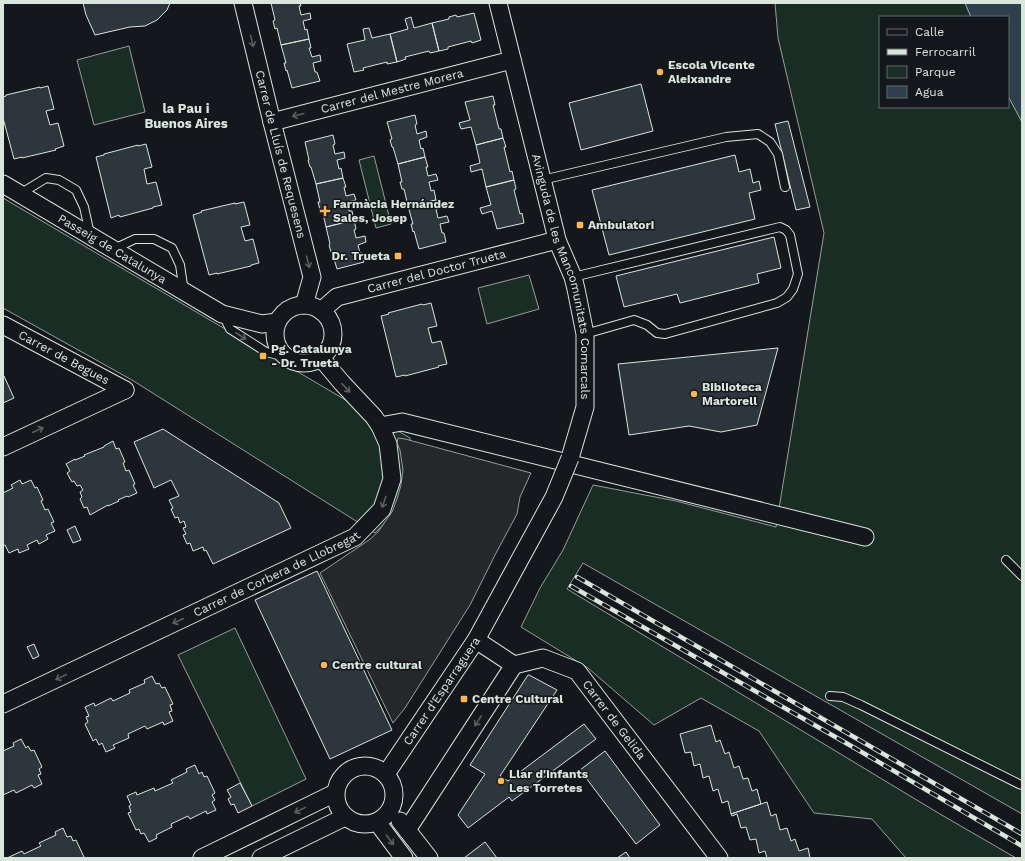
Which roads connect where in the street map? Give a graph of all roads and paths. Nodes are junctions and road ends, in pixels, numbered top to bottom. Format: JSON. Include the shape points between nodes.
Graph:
{"nodes":[{"id":1,"x":243,"y":3,"type":"edge"},
{"id":2,"x":498,"y":3,"type":"edge"},
{"id":3,"x":512,"y":60,"type":"junction"},
{"id":4,"x":272,"y":122,"type":"junction"},
{"id":5,"x":542,"y":180,"type":"junction"},
{"id":6,"x":3,"y":184,"type":"edge"},
{"id":7,"x":785,"y":187,"type":"dead end"},
{"id":8,"x":20,"y":194,"type":"junction"},
{"id":9,"x":90,"y":236,"type":"junction"},
{"id":10,"x":557,"y":240,"type":"junction"},
{"id":11,"x":114,"y":250,"type":"junction"},
{"id":12,"x":573,"y":277,"type":"junction"},
{"id":13,"x":184,"y":292,"type":"junction"},
{"id":14,"x":304,"y":305,"type":"junction"},
{"id":15,"x":321,"y":311,"type":"junction"},
{"id":16,"x":222,"y":314,"type":"junction"},
{"id":17,"x":277,"y":322,"type":"junction"},
{"id":18,"x":3,"y":325,"type":"edge"},
{"id":19,"x":586,"y":334,"type":"junction"},
{"id":20,"x":286,"y":357,"type":"junction"},
{"id":21,"x":322,"y":358,"type":"junction"},
{"id":22,"x":380,"y":426,"type":"junction"},
{"id":23,"x":3,"y":447,"type":"edge"},
{"id":24,"x":865,"y":537,"type":"dead end"},
{"id":25,"x":1006,"y":560,"type":"dead end"},
{"id":26,"x":1022,"y":576,"type":"edge"},
{"id":27,"x":494,"y":607,"type":"joint"},
{"id":28,"x":476,"y":640,"type":"junction"},
{"id":29,"x":514,"y":665,"type":"junction"},
{"id":30,"x":830,"y":696,"type":"dead end"},
{"id":31,"x":3,"y":704,"type":"edge"},
{"id":32,"x":386,"y":774,"type":"junction"},
{"id":33,"x":1022,"y":785,"type":"edge"},
{"id":34,"x":336,"y":793,"type":"junction"},
{"id":35,"x":390,"y":810,"type":"junction"},
{"id":36,"x":345,"y":816,"type":"junction"},
{"id":37,"x":377,"y":822,"type":"junction"},
{"id":38,"x":407,"y":830,"type":"junction"},
{"id":39,"x":716,"y":857,"type":"edge"},
{"id":40,"x":202,"y":858,"type":"edge"},
{"id":41,"x":261,"y":858,"type":"edge"},
{"id":42,"x":404,"y":858,"type":"edge"},
{"id":43,"x":429,"y":858,"type":"edge"}],
"edges":[{"from":1,"to":4,"type":"street","name":"Carrer de Lluís de Requesens","one_way":true},
{"from":2,"to":3,"type":"street","name":"Avinguda de les Mancomunitats Comarcals"},
{"from":3,"to":4,"type":"street","name":"Carrer del Mestre Morera","one_way":true},
{"from":3,"to":5,"type":"street","name":"Avinguda de les Mancomunitats Comarcals"},
{"from":4,"to":14,"type":"street","name":"Carrer de Lluís de Requesens","one_way":true,"via":[[312,277]]},
{"from":5,"to":7,"type":"lane","via":[[726,137],[758,134],[770,142],[778,154]]},
{"from":5,"to":10,"type":"street","name":"Avinguda de les Mancomunitats Comarcals"},
{"from":6,"to":8,"type":"street","name":"Passeig de Catalunya"},
{"from":8,"to":9,"type":"street","name":"Passeig de Catalunya"},
{"from":8,"to":9,"type":"lane","via":[[46,178],[59,180],[76,190],[84,208]]},
{"from":9,"to":11,"type":"street","name":"Passeig de Catalunya"},
{"from":10,"to":12,"type":"street","name":"Avinguda de les Mancomunitats Comarcals"},
{"from":10,"to":15,"type":"street","name":"Carrer del Doctor Trueta","via":[[337,297]]},
{"from":11,"to":13,"type":"street","name":"Passeig de Catalunya"},
{"from":11,"to":13,"type":"lane","via":[[135,238],[154,239],[172,248],[180,265]]},
{"from":12,"to":19,"type":"street","name":"Avinguda de les Mancomunitats Comarcals"},
{"from":12,"to":19,"type":"lane","via":[[780,227],[790,235],[798,274],[787,297],[776,303],[665,334],[657,333],[647,325],[634,320]]},
{"from":13,"to":16,"type":"street","name":"Passeig de Catalunya"},
{"from":14,"to":15,"type":"street"},
{"from":14,"to":17,"type":"street","via":[[288,310]]},
{"from":15,"to":21,"type":"street","via":[[328,318],[333,334],[328,351]]},
{"from":16,"to":17,"type":"street","name":"Passeig de Catalunya","via":[[262,324]]},
{"from":16,"to":20,"type":"lane","name":"Passeig de Catalunya","one_way":true,"via":[[230,329],[266,352]]},
{"from":17,"to":20,"type":"street","via":[[275,341]]},
{"from":23,"to":18,"type":"street","name":"Carrer de Begues","one_way":true,"via":[[125,390]]},
{"from":19,"to":27,"type":"street","name":"Avinguda de les Mancomunitats Comarcals","bridge":true,"via":[[585,407],[570,458],[554,497]]},
{"from":20,"to":21,"type":"street","via":[[303,364]]},
{"from":21,"to":22,"type":"street","name":"Carrer de Corbera de Llobregat","one_way":true},
{"from":22,"to":24,"type":"street","via":[[402,422]]},
{"from":22,"to":31,"type":"street","name":"Carrer de Corbera de Llobregat","one_way":true,"via":[[388,444],[392,480],[382,509],[355,537]]},
{"from":25,"to":26,"type":"lane"},
{"from":27,"to":28,"type":"street","name":"Carrer d'Esparraguera"},
{"from":28,"to":29,"type":"street"},
{"from":28,"to":32,"type":"street","name":"Carrer d'Esparraguera"},
{"from":29,"to":38,"type":"street","one_way":true},
{"from":29,"to":39,"type":"street","name":"Carrer de Gelida","via":[[543,658],[577,671]]},
{"from":30,"to":33,"type":"lane","via":[[843,697],[861,705]]},
{"from":32,"to":34,"type":"street","via":[[369,765],[350,769],[342,775]]},
{"from":32,"to":35,"type":"street","via":[[392,782],[394,791],[394,801]]},
{"from":34,"to":36,"type":"street","via":[[336,802]]},
{"from":34,"to":40,"type":"street","one_way":true},
{"from":35,"to":37,"type":"street"},
{"from":35,"to":38,"type":"street"},
{"from":36,"to":37,"type":"street","via":[[360,824]]},
{"from":36,"to":41,"type":"street"},
{"from":37,"to":42,"type":"street","one_way":true},
{"from":38,"to":43,"type":"street"}]}
